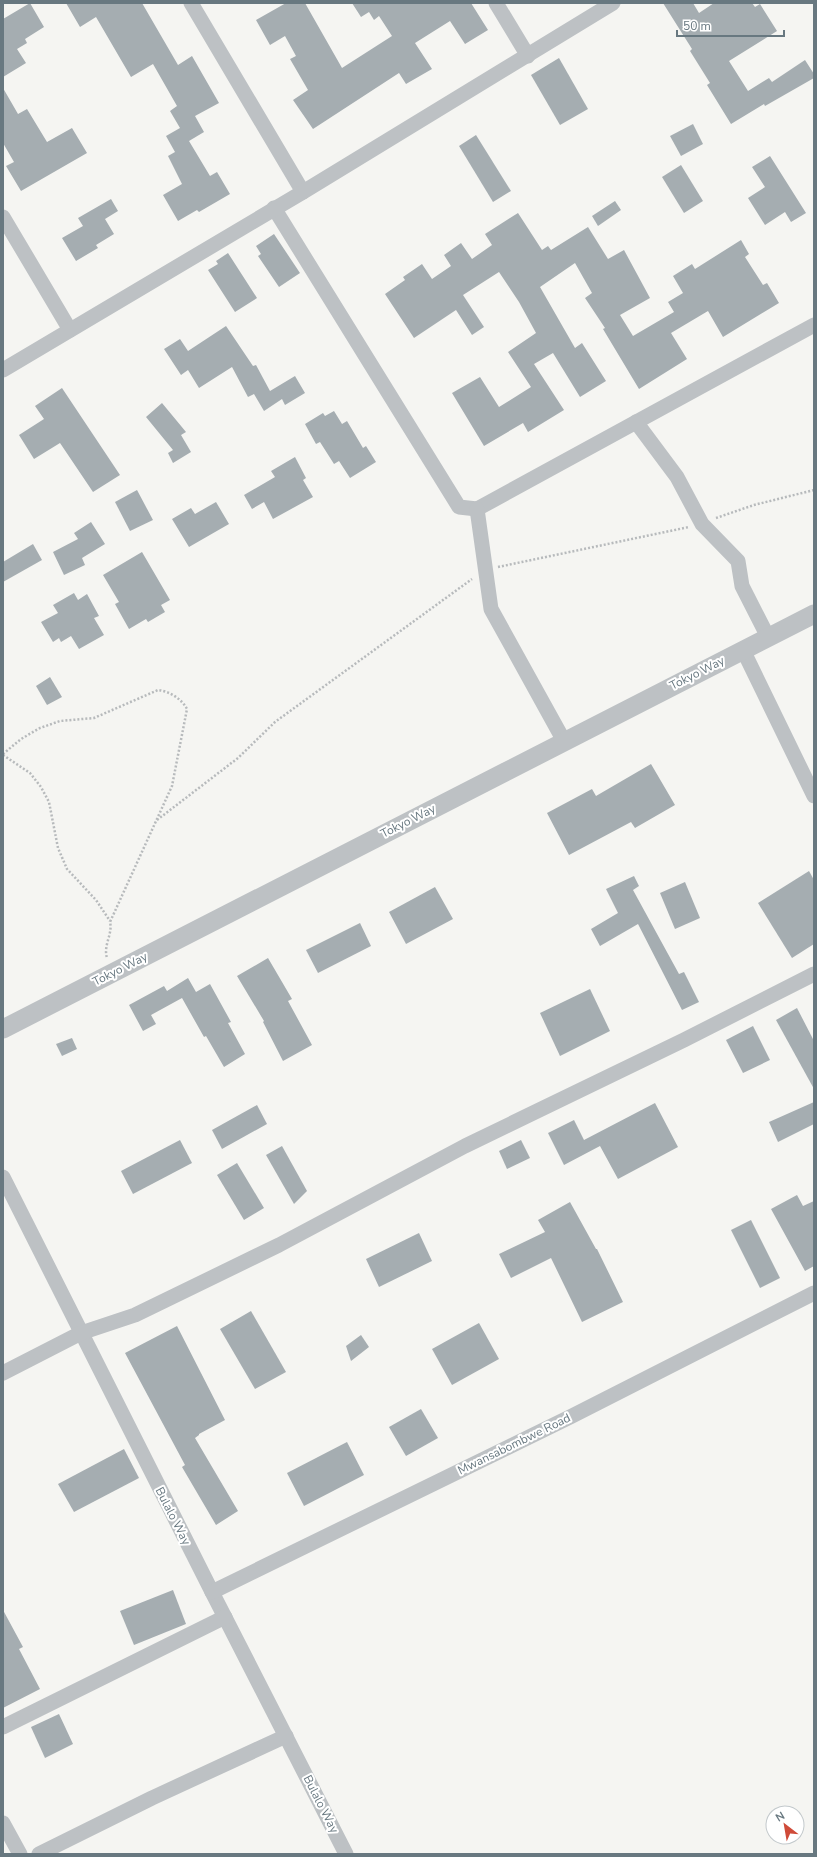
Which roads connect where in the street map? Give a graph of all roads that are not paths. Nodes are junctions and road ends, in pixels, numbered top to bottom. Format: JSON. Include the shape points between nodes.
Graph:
{"nodes":[{"id":1,"x":191,"y":3,"type":"edge"},
{"id":2,"x":496,"y":3,"type":"edge"},
{"id":3,"x":613,"y":3,"type":"edge"},
{"id":4,"x":528,"y":56,"type":"junction"},
{"id":5,"x":302,"y":192,"type":"junction"},
{"id":6,"x":274,"y":208,"type":"junction"},
{"id":7,"x":3,"y":217,"type":"edge"},
{"id":8,"x":814,"y":325,"type":"edge"},
{"id":9,"x":70,"y":330,"type":"junction"},
{"id":10,"x":3,"y":370,"type":"edge"},
{"id":11,"x":636,"y":422,"type":"junction"},
{"id":12,"x":477,"y":509,"type":"junction"},
{"id":13,"x":814,"y":614,"type":"edge"},
{"id":14,"x":768,"y":637,"type":"junction"},
{"id":15,"x":744,"y":650,"type":"junction"},
{"id":16,"x":564,"y":741,"type":"junction"},
{"id":17,"x":814,"y":796,"type":"edge"},
{"id":18,"x":814,"y":974,"type":"edge"},
{"id":19,"x":3,"y":1029,"type":"edge"},
{"id":20,"x":3,"y":1177,"type":"edge"},
{"id":21,"x":814,"y":1293,"type":"edge"},
{"id":22,"x":81,"y":1333,"type":"junction"},
{"id":23,"x":3,"y":1373,"type":"edge"},
{"id":24,"x":212,"y":1592,"type":"junction"},
{"id":25,"x":225,"y":1618,"type":"junction"},
{"id":26,"x":3,"y":1727,"type":"edge"},
{"id":27,"x":286,"y":1736,"type":"junction"},
{"id":28,"x":3,"y":1823,"type":"edge"},
{"id":29,"x":20,"y":1854,"type":"edge"},
{"id":30,"x":39,"y":1854,"type":"edge"},
{"id":31,"x":346,"y":1854,"type":"edge"}],
"edges":[{"from":1,"to":5,"type":"street"},
{"from":2,"to":4,"type":"street"},
{"from":3,"to":4,"type":"street"},
{"from":4,"to":5,"type":"street"},
{"from":5,"to":6,"type":"street"},
{"from":6,"to":9,"type":"street"},
{"from":6,"to":12,"type":"street","via":[[458,507]]},
{"from":7,"to":9,"type":"street"},
{"from":8,"to":11,"type":"street"},
{"from":9,"to":10,"type":"street"},
{"from":11,"to":12,"type":"street"},
{"from":11,"to":14,"type":"street","via":[[677,477],[702,524],[738,561],[742,586]]},
{"from":12,"to":16,"type":"street","via":[[491,609]]},
{"from":13,"to":14,"type":"street","name":"Tokyo Way"},
{"from":14,"to":15,"type":"street","name":"Tokyo Way"},
{"from":15,"to":16,"type":"street","name":"Tokyo Way"},
{"from":15,"to":17,"type":"street"},
{"from":16,"to":19,"type":"street","name":"Tokyo Way"},
{"from":18,"to":22,"type":"street","via":[[465,1146],[279,1245],[135,1315]]},
{"from":20,"to":22,"type":"street","name":"Bulalo Way"},
{"from":21,"to":24,"type":"street","name":"Mwansabombwe Road","via":[[572,1416]]},
{"from":22,"to":23,"type":"street"},
{"from":22,"to":24,"type":"street","name":"Bulalo Way"},
{"from":24,"to":25,"type":"street","name":"Bulalo Way"},
{"from":25,"to":26,"type":"street"},
{"from":25,"to":27,"type":"street","name":"Bulalo Way"},
{"from":27,"to":30,"type":"street"},
{"from":27,"to":31,"type":"street","name":"Bulalo Way"},
{"from":28,"to":29,"type":"street"}]}
